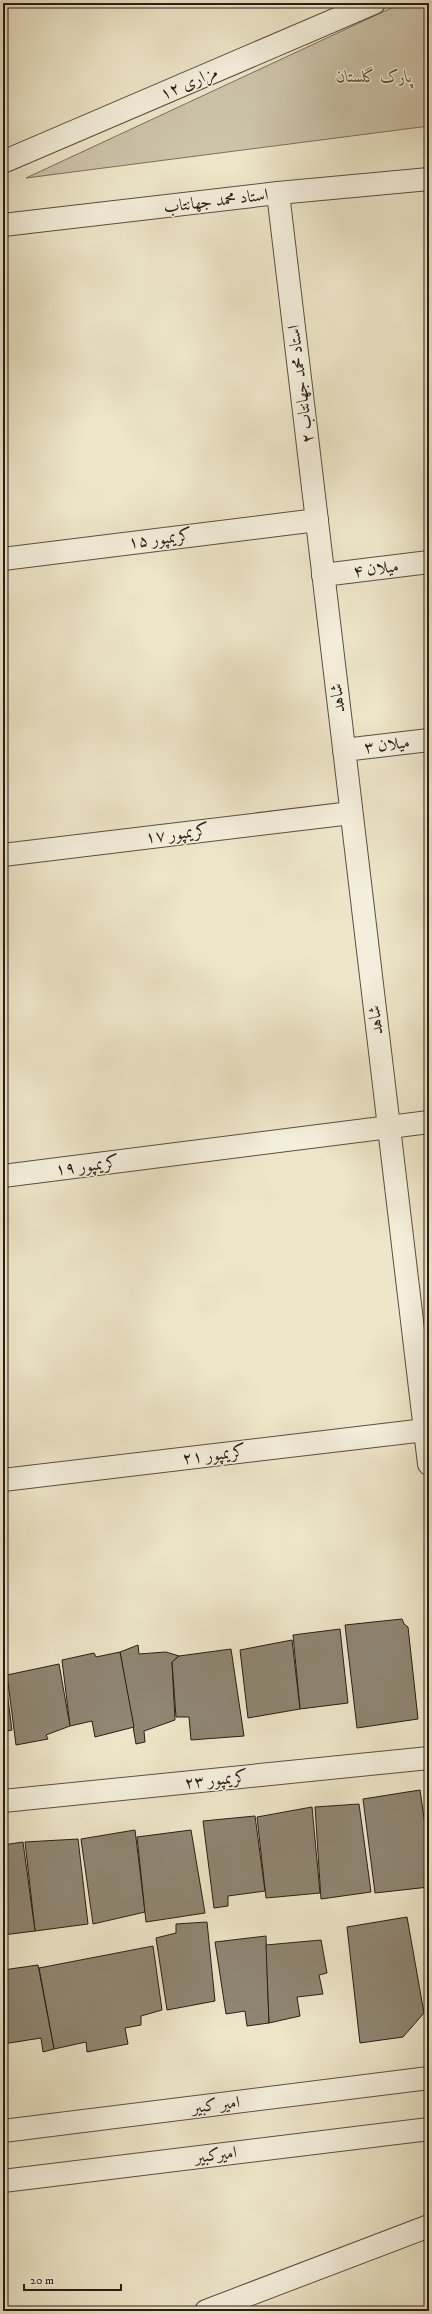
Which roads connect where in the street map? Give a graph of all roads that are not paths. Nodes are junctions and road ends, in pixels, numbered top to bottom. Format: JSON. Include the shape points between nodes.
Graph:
{"nodes":[{"id":1,"x":374,"y":3,"type":"edge"},
{"id":2,"x":3,"y":162,"type":"edge"},
{"id":3,"x":429,"y":179,"type":"edge"},
{"id":4,"x":278,"y":194,"type":"junction"},
{"id":5,"x":3,"y":226,"type":"edge"},
{"id":6,"x":317,"y":520,"type":"junction"},
{"id":7,"x":3,"y":559,"type":"edge"},
{"id":8,"x":429,"y":562,"type":"edge"},
{"id":9,"x":323,"y":575,"type":"junction"},
{"id":10,"x":429,"y":740,"type":"edge"},
{"id":11,"x":344,"y":750,"type":"junction"},
{"id":12,"x":352,"y":814,"type":"junction"},
{"id":13,"x":3,"y":855,"type":"edge"},
{"id":14,"x":429,"y":1122,"type":"edge"},
{"id":15,"x":389,"y":1127,"type":"junction"},
{"id":16,"x":3,"y":1176,"type":"edge"},
{"id":17,"x":425,"y":1430,"type":"junction"},
{"id":18,"x":429,"y":1464,"type":"edge"},
{"id":19,"x":3,"y":1480,"type":"edge"},
{"id":20,"x":429,"y":1758,"type":"edge"},
{"id":21,"x":3,"y":1802,"type":"edge"},
{"id":22,"x":429,"y":2078,"type":"edge"},
{"id":23,"x":429,"y":2129,"type":"edge"},
{"id":24,"x":3,"y":2131,"type":"edge"},
{"id":25,"x":3,"y":2181,"type":"edge"},
{"id":26,"x":429,"y":2226,"type":"edge"},
{"id":27,"x":206,"y":2311,"type":"edge"}],
"edges":[{"from":1,"to":2,"type":"street","name":"مزاری ۱۲"},
{"from":3,"to":4,"type":"street","name":"استاد محمد جهانتاب"},
{"from":4,"to":5,"type":"street","name":"استاد محمد جهانتاب"},
{"from":4,"to":6,"type":"street","name":"استاد محمد جهانتاب ۲"},
{"from":6,"to":7,"type":"street","name":"کریمپور ۱۵"},
{"from":6,"to":9,"type":"street","name":"استاد محمد جهانتاب ۲"},
{"from":8,"to":9,"type":"street","name":"میلان ۴"},
{"from":9,"to":11,"type":"street","name":"شاهد"},
{"from":10,"to":11,"type":"street","name":"میلان ۳"},
{"from":11,"to":12,"type":"street","name":"شاهد"},
{"from":12,"to":13,"type":"street","name":"کریمپور ۱۷"},
{"from":12,"to":15,"type":"street","name":"شاهد"},
{"from":14,"to":15,"type":"street","name":"کریمپور ۱۹"},
{"from":15,"to":16,"type":"street","name":"کریمپور ۱۹"},
{"from":15,"to":17,"type":"street","name":"شاهد"},
{"from":17,"to":18,"type":"street","name":"شاهد"},
{"from":17,"to":19,"type":"street","name":"کریمپور ۲۱"},
{"from":20,"to":21,"type":"street","name":"کریمپور ۲۳"},
{"from":22,"to":24,"type":"street","name":"امیر کبیر"},
{"from":23,"to":25,"type":"street","name":"امیرکبیر"},
{"from":26,"to":27,"type":"street"}]}
